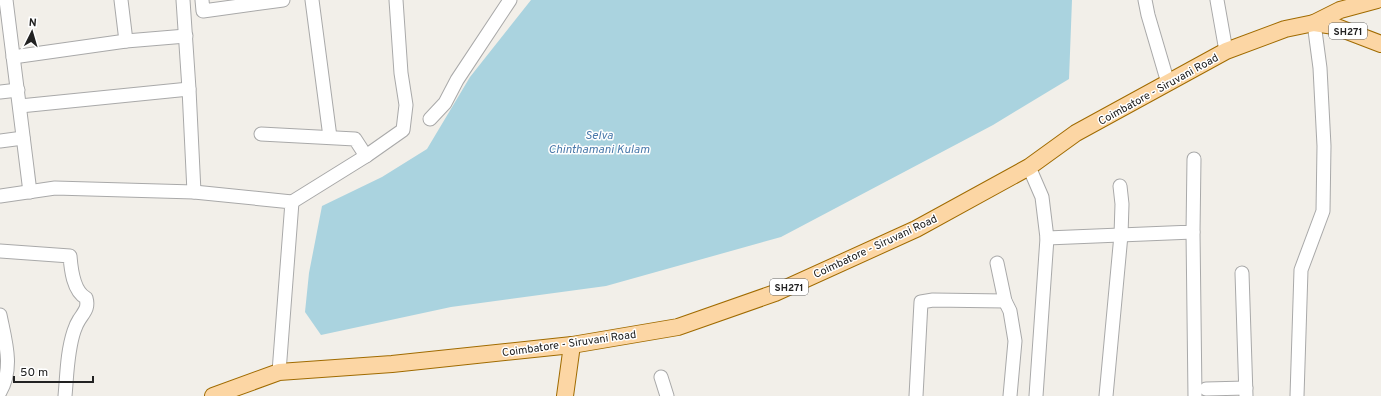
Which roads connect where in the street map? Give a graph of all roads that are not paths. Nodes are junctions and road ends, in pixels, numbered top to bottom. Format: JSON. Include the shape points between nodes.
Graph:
{"nodes":[{"id":1,"x":6,"y":0,"type":"edge"},
{"id":2,"x":121,"y":0,"type":"edge"},
{"id":3,"x":283,"y":0,"type":"edge"},
{"id":4,"x":312,"y":0,"type":"edge"},
{"id":5,"x":396,"y":0,"type":"edge"},
{"id":6,"x":510,"y":0,"type":"edge"},
{"id":7,"x":1145,"y":0,"type":"edge"},
{"id":8,"x":1217,"y":0,"type":"edge"},
{"id":9,"x":1377,"y":0,"type":"edge"},
{"id":10,"x":202,"y":5,"type":"edge"},
{"id":11,"x":1340,"y":5,"type":"edge"},
{"id":12,"x":183,"y":6,"type":"edge"},
{"id":13,"x":1314,"y":23,"type":"junction"},
{"id":14,"x":186,"y":36,"type":"junction"},
{"id":15,"x":6,"y":38,"type":"edge"},
{"id":16,"x":126,"y":41,"type":"junction"},
{"id":17,"x":1381,"y":44,"type":"edge"},
{"id":18,"x":1226,"y":51,"type":"junction"},
{"id":19,"x":13,"y":57,"type":"junction"},
{"id":20,"x":1168,"y":83,"type":"junction"},
{"id":21,"x":189,"y":88,"type":"junction"},
{"id":22,"x":18,"y":90,"type":"junction"},
{"id":23,"x":0,"y":92,"type":"edge"},
{"id":24,"x":20,"y":106,"type":"junction"},
{"id":25,"x":430,"y":119,"type":"dead end"},
{"id":26,"x":261,"y":134,"type":"dead end"},
{"id":27,"x":330,"y":137,"type":"junction"},
{"id":28,"x":23,"y":138,"type":"junction"},
{"id":29,"x":0,"y":141,"type":"edge"},
{"id":30,"x":366,"y":156,"type":"junction"},
{"id":31,"x":1194,"y":159,"type":"dead end"},
{"id":32,"x":1029,"y":167,"type":"junction"},
{"id":33,"x":1120,"y":186,"type":"dead end"},
{"id":34,"x":30,"y":192,"type":"junction"},
{"id":35,"x":194,"y":192,"type":"junction"},
{"id":36,"x":0,"y":196,"type":"edge"},
{"id":37,"x":292,"y":202,"type":"junction"},
{"id":38,"x":1193,"y":232,"type":"junction"},
{"id":39,"x":1121,"y":235,"type":"junction"},
{"id":40,"x":1047,"y":238,"type":"junction"},
{"id":41,"x":0,"y":251,"type":"edge"},
{"id":42,"x":997,"y":263,"type":"dead end"},
{"id":43,"x":1242,"y":273,"type":"dead end"},
{"id":44,"x":1005,"y":301,"type":"junction"},
{"id":45,"x":0,"y":315,"type":"edge"},
{"id":46,"x":572,"y":345,"type":"junction"},
{"id":47,"x":279,"y":372,"type":"junction"},
{"id":48,"x":661,"y":377,"type":"dead end"},
{"id":49,"x":0,"y":392,"type":"edge"},
{"id":50,"x":1246,"y":392,"type":"edge"},
{"id":51,"x":1201,"y":393,"type":"edge"},
{"id":52,"x":65,"y":396,"type":"edge"},
{"id":53,"x":213,"y":396,"type":"edge"},
{"id":54,"x":565,"y":396,"type":"edge"},
{"id":55,"x":667,"y":396,"type":"edge"},
{"id":56,"x":916,"y":396,"type":"edge"},
{"id":57,"x":1010,"y":396,"type":"edge"},
{"id":58,"x":1036,"y":396,"type":"edge"},
{"id":59,"x":1106,"y":396,"type":"edge"},
{"id":60,"x":1297,"y":396,"type":"edge"}],
"edges":[{"from":1,"to":15,"type":"street"},
{"from":2,"to":16,"type":"street"},
{"from":3,"to":10,"type":"street"},
{"from":4,"to":27,"type":"street"},
{"from":5,"to":30,"type":"street","via":[[406,105],[403,130]]},
{"from":6,"to":25,"type":"street","via":[[457,80],[445,103]]},
{"from":7,"to":20,"type":"street"},
{"from":8,"to":18,"type":"street"},
{"from":9,"to":11,"type":"main road"},
{"from":10,"to":12,"type":"street"},
{"from":11,"to":13,"type":"main road"},
{"from":12,"to":14,"type":"street"},
{"from":13,"to":17,"type":"main road","name":"Coimbatore - Siruvani Road","number":"SH271","via":[[1334,26]]},
{"from":13,"to":18,"type":"main road","name":"Coimbatore - Siruvani Road","number":"SH271","via":[[1285,29]]},
{"from":13,"to":60,"type":"street","via":[[1320,68],[1324,146],[1323,211],[1301,270]]},
{"from":14,"to":16,"type":"street"},
{"from":14,"to":21,"type":"street"},
{"from":15,"to":19,"type":"street"},
{"from":16,"to":19,"type":"street"},
{"from":18,"to":20,"type":"main road","name":"Coimbatore - Siruvani Road","number":"SH271"},
{"from":19,"to":22,"type":"street"},
{"from":20,"to":32,"type":"main road","name":"Coimbatore - Siruvani Road","number":"SH271","via":[[1076,134]]},
{"from":21,"to":24,"type":"street"},
{"from":21,"to":35,"type":"street"},
{"from":22,"to":23,"type":"street"},
{"from":22,"to":24,"type":"street"},
{"from":24,"to":28,"type":"street"},
{"from":26,"to":27,"type":"street"},
{"from":27,"to":30,"type":"street","via":[[355,139]]},
{"from":28,"to":29,"type":"street"},
{"from":28,"to":34,"type":"street"},
{"from":30,"to":37,"type":"street"},
{"from":31,"to":38,"type":"street"},
{"from":32,"to":40,"type":"street","via":[[1042,197]]},
{"from":32,"to":46,"type":"main road","name":"Coimbatore - Siruvani Road","number":"SH271","via":[[916,229],[775,293],[678,328]]},
{"from":33,"to":39,"type":"street"},
{"from":34,"to":35,"type":"street","via":[[55,188]]},
{"from":34,"to":36,"type":"street"},
{"from":35,"to":37,"type":"street"},
{"from":37,"to":47,"type":"street"},
{"from":38,"to":39,"type":"street"},
{"from":38,"to":51,"type":"street"},
{"from":39,"to":40,"type":"street"},
{"from":39,"to":59,"type":"street"},
{"from":40,"to":58,"type":"street"},
{"from":41,"to":52,"type":"street","via":[[70,256],[74,280],[88,303],[86,312],[74,332],[69,352]]},
{"from":42,"to":44,"type":"street"},
{"from":43,"to":50,"type":"street"},
{"from":44,"to":56,"type":"street","via":[[921,302]]},
{"from":44,"to":57,"type":"street","via":[[1010,311],[1015,341]]},
{"from":45,"to":49,"type":"street","via":[[8,362],[6,378]]},
{"from":46,"to":47,"type":"main road","name":"Coimbatore - Siruvani Road","number":"SH271","via":[[392,364]]},
{"from":46,"to":54,"type":"main road"},
{"from":47,"to":53,"type":"main road","name":"Coimbatore - Siruvani Road","number":"SH271"},
{"from":48,"to":55,"type":"street"},
{"from":50,"to":51,"type":"street"}]}
